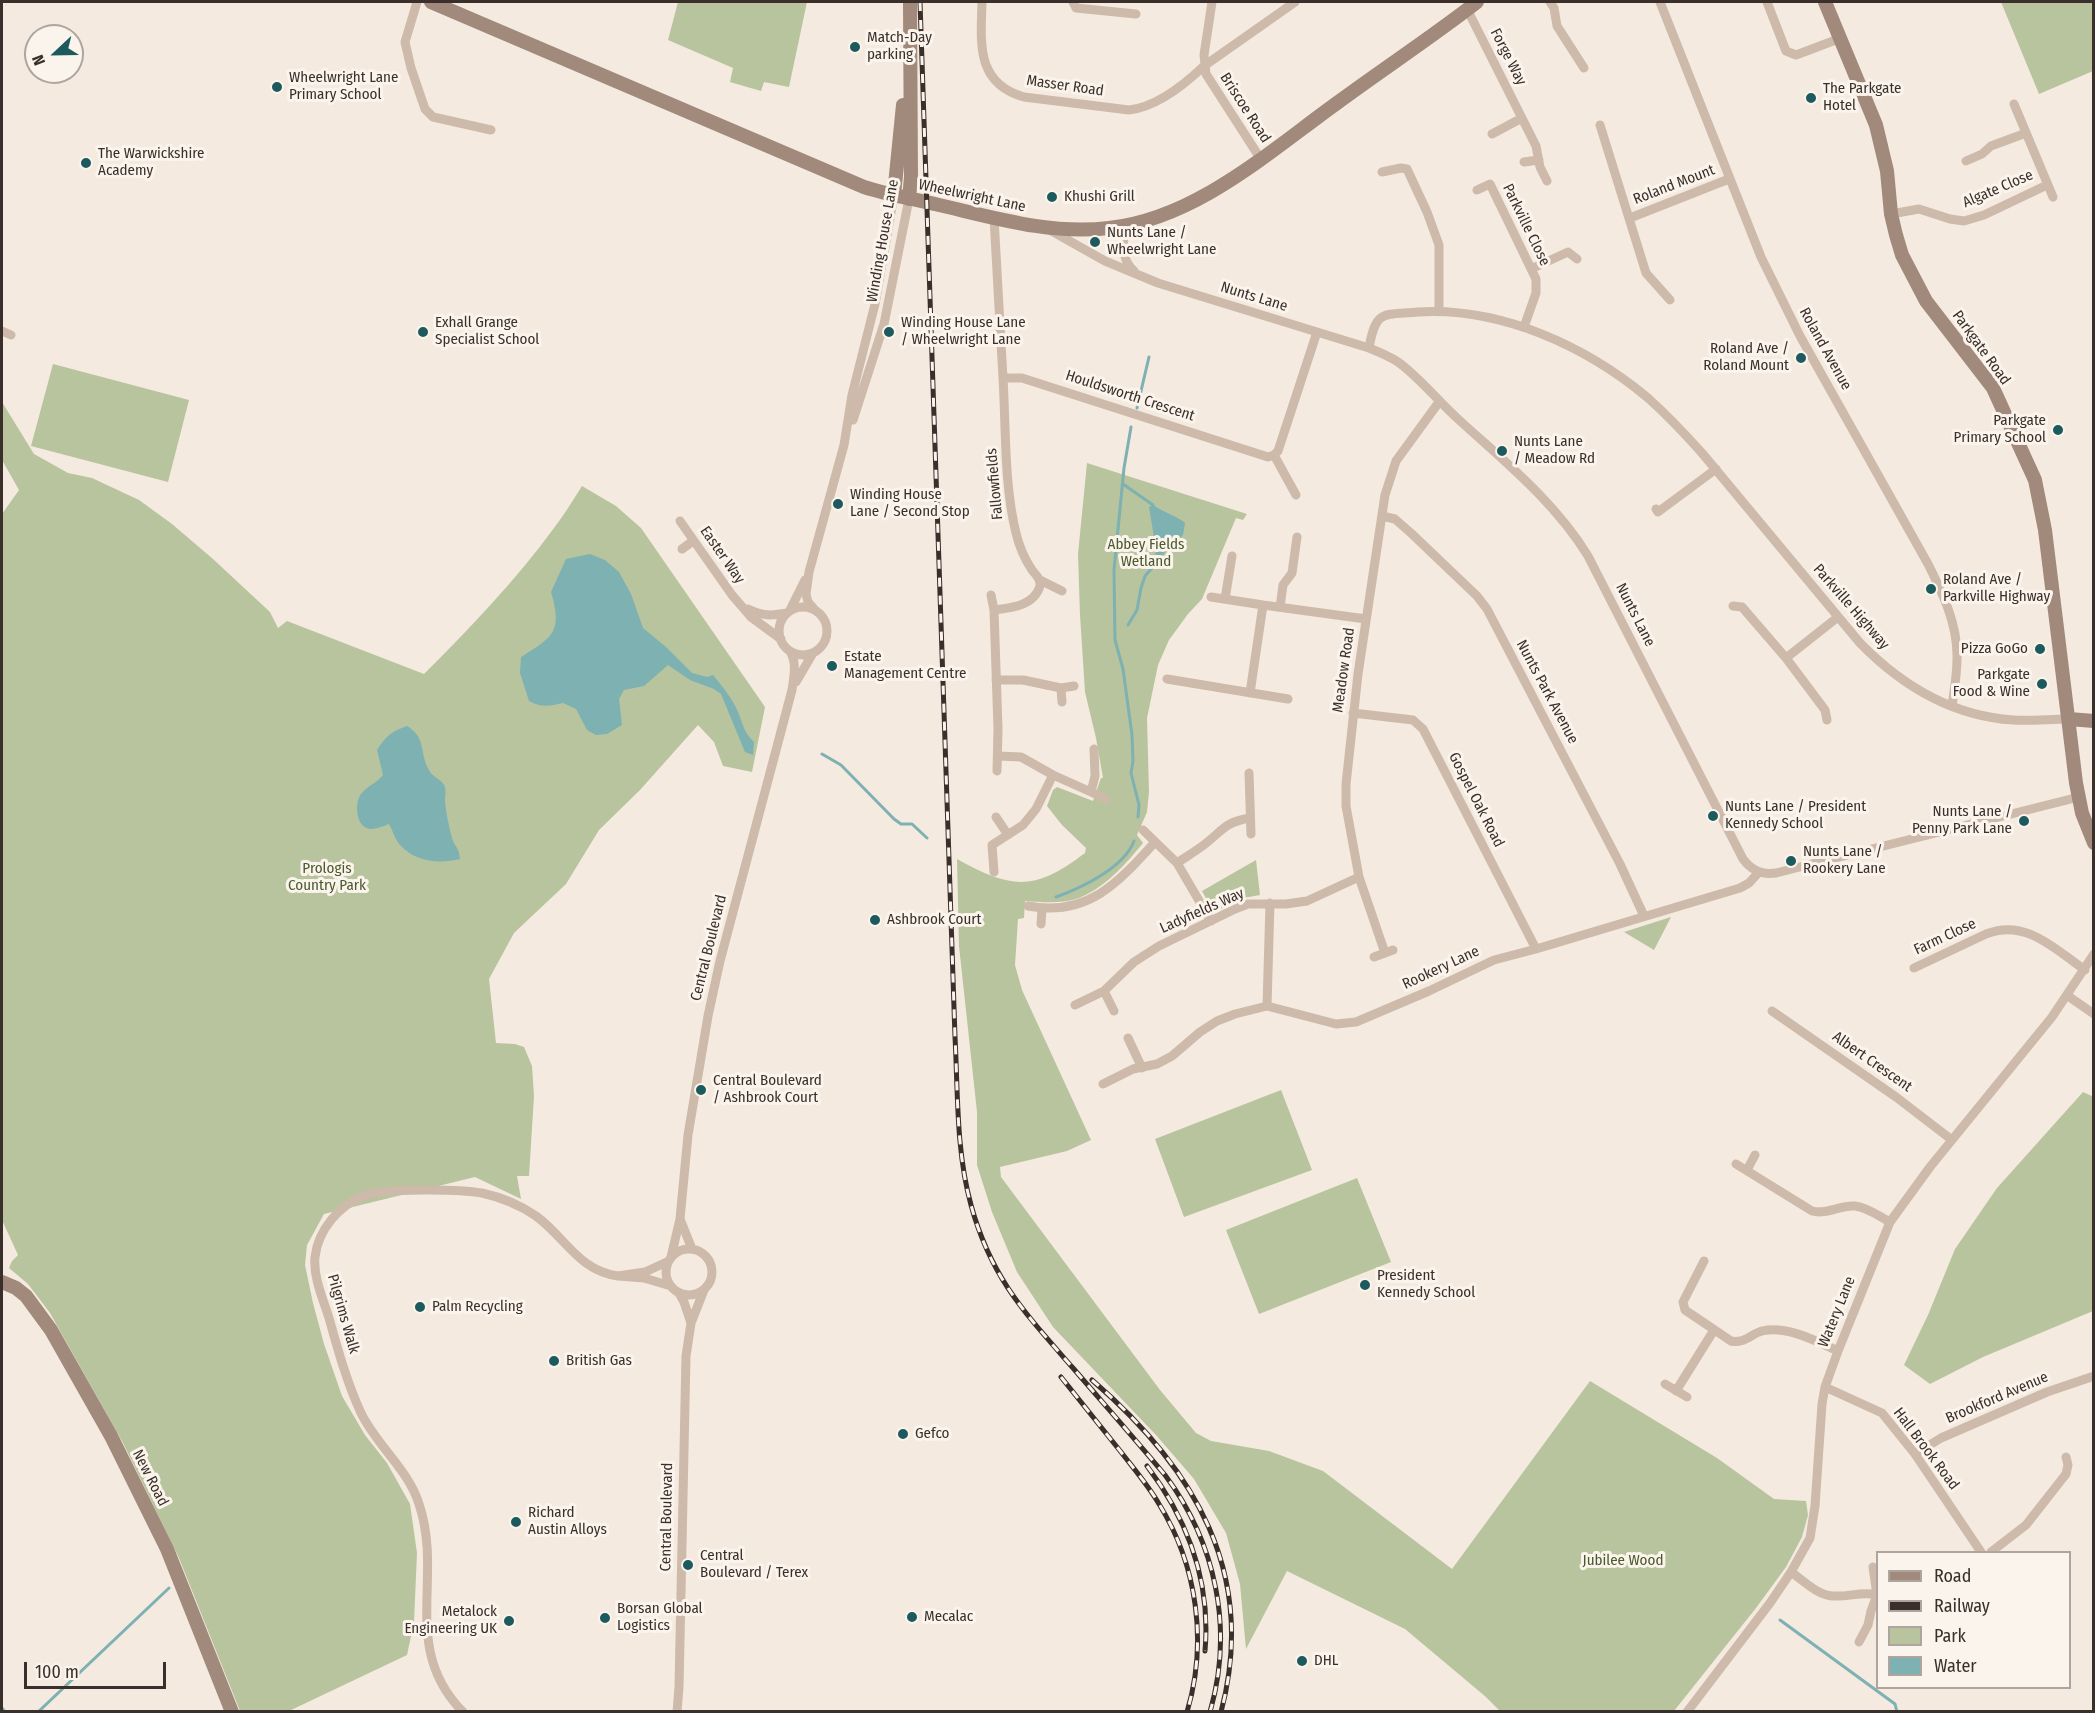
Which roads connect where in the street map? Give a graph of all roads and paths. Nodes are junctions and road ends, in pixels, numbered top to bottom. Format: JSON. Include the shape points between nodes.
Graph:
{"nodes":[{"id":1,"x":417,"y":2,"type":"edge"},
{"id":2,"x":430,"y":2,"type":"edge"},
{"id":3,"x":909,"y":2,"type":"edge"},
{"id":4,"x":982,"y":2,"type":"edge"},
{"id":5,"x":1073,"y":2,"type":"edge"},
{"id":6,"x":1212,"y":2,"type":"edge"},
{"id":7,"x":1295,"y":2,"type":"edge"},
{"id":8,"x":1563,"y":2,"type":"edge"},
{"id":9,"x":1660,"y":2,"type":"edge"},
{"id":10,"x":1767,"y":2,"type":"edge"},
{"id":11,"x":1825,"y":2,"type":"edge"},
{"id":12,"x":1472,"y":5,"type":"edge"},
{"id":13,"x":1552,"y":5,"type":"edge"},
{"id":14,"x":1119,"y":7,"type":"edge"},
{"id":15,"x":1136,"y":14,"type":"dead end"},
{"id":16,"x":1841,"y":38,"type":"junction"},
{"id":17,"x":1204,"y":66,"type":"junction"},
{"id":18,"x":1584,"y":68,"type":"dead end"},
{"id":19,"x":2014,"y":105,"type":"dead end"},
{"id":20,"x":1522,"y":118,"type":"junction"},
{"id":21,"x":486,"y":125,"type":"dead end"},
{"id":22,"x":1600,"y":125,"type":"dead end"},
{"id":23,"x":2026,"y":133,"type":"junction"},
{"id":24,"x":1492,"y":134,"type":"dead end"},
{"id":25,"x":1260,"y":158,"type":"junction"},
{"id":26,"x":1539,"y":160,"type":"junction"},
{"id":27,"x":1966,"y":160,"type":"dead end"},
{"id":28,"x":1524,"y":162,"type":"dead end"},
{"id":29,"x":1382,"y":172,"type":"dead end"},
{"id":30,"x":1729,"y":179,"type":"junction"},
{"id":31,"x":1547,"y":181,"type":"dead end"},
{"id":32,"x":2047,"y":184,"type":"junction"},
{"id":33,"x":1477,"y":190,"type":"dead end"},
{"id":34,"x":894,"y":195,"type":"junction"},
{"id":35,"x":2053,"y":197,"type":"dead end"},
{"id":36,"x":909,"y":199,"type":"junction"},
{"id":37,"x":1892,"y":214,"type":"junction"},
{"id":38,"x":1630,"y":218,"type":"junction"},
{"id":39,"x":994,"y":219,"type":"junction"},
{"id":40,"x":1124,"y":226,"type":"junction"},
{"id":41,"x":1046,"y":228,"type":"junction"},
{"id":42,"x":1577,"y":260,"type":"dead end"},
{"id":43,"x":1531,"y":269,"type":"junction"},
{"id":44,"x":1142,"y":277,"type":"junction"},
{"id":45,"x":1670,"y":300,"type":"dead end"},
{"id":46,"x":1439,"y":311,"type":"junction"},
{"id":47,"x":1524,"y":327,"type":"junction"},
{"id":48,"x":1317,"y":332,"type":"junction"},
{"id":49,"x":1369,"y":348,"type":"junction"},
{"id":50,"x":1003,"y":378,"type":"junction"},
{"id":51,"x":1439,"y":402,"type":"junction"},
{"id":52,"x":844,"y":445,"type":"junction"},
{"id":53,"x":1274,"y":455,"type":"junction"},
{"id":54,"x":1716,"y":469,"type":"junction"},
{"id":55,"x":1296,"y":495,"type":"dead end"},
{"id":56,"x":1658,"y":513,"type":"dead end"},
{"id":57,"x":1382,"y":516,"type":"junction"},
{"id":58,"x":680,"y":521,"type":"dead end"},
{"id":59,"x":1297,"y":537,"type":"dead end"},
{"id":60,"x":693,"y":541,"type":"junction"},
{"id":61,"x":682,"y":549,"type":"dead end"},
{"id":62,"x":1232,"y":556,"type":"dead end"},
{"id":63,"x":808,"y":572,"type":"junction"},
{"id":64,"x":1040,"y":580,"type":"junction"},
{"id":65,"x":1062,"y":591,"type":"dead end"},
{"id":66,"x":992,"y":595,"type":"dead end"},
{"id":67,"x":1211,"y":597,"type":"dead end"},
{"id":68,"x":1225,"y":599,"type":"junction"},
{"id":69,"x":741,"y":605,"type":"junction"},
{"id":70,"x":1263,"y":605,"type":"junction"},
{"id":71,"x":1733,"y":606,"type":"dead end"},
{"id":72,"x":1280,"y":607,"type":"junction"},
{"id":73,"x":814,"y":609,"type":"junction"},
{"id":74,"x":994,"y":610,"type":"junction"},
{"id":75,"x":789,"y":612,"type":"junction"},
{"id":76,"x":1838,"y":617,"type":"junction"},
{"id":77,"x":1366,"y":620,"type":"junction"},
{"id":78,"x":781,"y":639,"type":"junction"},
{"id":79,"x":790,"y":651,"type":"junction"},
{"id":80,"x":813,"y":653,"type":"junction"},
{"id":81,"x":1786,"y":658,"type":"junction"},
{"id":82,"x":1167,"y":679,"type":"dead end"},
{"id":83,"x":996,"y":680,"type":"junction"},
{"id":84,"x":1074,"y":686,"type":"dead end"},
{"id":85,"x":1061,"y":688,"type":"junction"},
{"id":86,"x":792,"y":690,"type":"junction"},
{"id":87,"x":1250,"y":693,"type":"junction"},
{"id":88,"x":1287,"y":699,"type":"dead end"},
{"id":89,"x":1062,"y":702,"type":"dead end"},
{"id":90,"x":1952,"y":706,"type":"junction"},
{"id":91,"x":1353,"y":713,"type":"junction"},
{"id":92,"x":2069,"y":719,"type":"junction"},
{"id":93,"x":1827,"y":720,"type":"dead end"},
{"id":94,"x":2094,"y":721,"type":"edge"},
{"id":95,"x":1094,"y":749,"type":"dead end"},
{"id":96,"x":998,"y":756,"type":"junction"},
{"id":97,"x":997,"y":771,"type":"dead end"},
{"id":98,"x":1249,"y":773,"type":"dead end"},
{"id":99,"x":1053,"y":775,"type":"junction"},
{"id":100,"x":1091,"y":792,"type":"junction"},
{"id":101,"x":2079,"y":797,"type":"junction"},
{"id":102,"x":1106,"y":799,"type":"dead end"},
{"id":103,"x":996,"y":817,"type":"dead end"},
{"id":104,"x":1250,"y":818,"type":"junction"},
{"id":105,"x":1144,"y":831,"type":"dead end"},
{"id":106,"x":1251,"y":834,"type":"dead end"},
{"id":107,"x":1008,"y":835,"type":"junction"},
{"id":108,"x":1155,"y":842,"type":"junction"},
{"id":109,"x":2094,"y":843,"type":"edge"},
{"id":110,"x":1177,"y":863,"type":"junction"},
{"id":111,"x":994,"y":872,"type":"dead end"},
{"id":112,"x":1759,"y":872,"type":"junction"},
{"id":113,"x":1359,"y":877,"type":"junction"},
{"id":114,"x":1269,"y":903,"type":"junction"},
{"id":115,"x":1028,"y":906,"type":"dead end"},
{"id":116,"x":1042,"y":909,"type":"junction"},
{"id":117,"x":1644,"y":916,"type":"junction"},
{"id":118,"x":1211,"y":921,"type":"junction"},
{"id":119,"x":1041,"y":924,"type":"dead end"},
{"id":120,"x":1536,"y":950,"type":"junction"},
{"id":121,"x":2094,"y":954,"type":"edge"},
{"id":122,"x":1374,"y":957,"type":"dead end"},
{"id":123,"x":1914,"y":968,"type":"dead end"},
{"id":124,"x":2085,"y":970,"type":"junction"},
{"id":125,"x":1104,"y":992,"type":"junction"},
{"id":126,"x":2068,"y":996,"type":"junction"},
{"id":127,"x":1075,"y":1005,"type":"dead end"},
{"id":128,"x":1267,"y":1006,"type":"junction"},
{"id":129,"x":1114,"y":1011,"type":"dead end"},
{"id":130,"x":1772,"y":1011,"type":"dead end"},
{"id":131,"x":2094,"y":1014,"type":"edge"},
{"id":132,"x":1128,"y":1038,"type":"dead end"},
{"id":133,"x":1142,"y":1068,"type":"junction"},
{"id":134,"x":1103,"y":1084,"type":"dead end"},
{"id":135,"x":1952,"y":1140,"type":"junction"},
{"id":136,"x":1755,"y":1155,"type":"dead end"},
{"id":137,"x":1736,"y":1164,"type":"dead end"},
{"id":138,"x":1747,"y":1170,"type":"junction"},
{"id":139,"x":680,"y":1219,"type":"junction"},
{"id":140,"x":1890,"y":1222,"type":"junction"},
{"id":141,"x":692,"y":1250,"type":"junction"},
{"id":142,"x":670,"y":1259,"type":"junction"},
{"id":143,"x":1704,"y":1261,"type":"dead end"},
{"id":144,"x":618,"y":1276,"type":"junction"},
{"id":145,"x":2,"y":1282,"type":"edge"},
{"id":146,"x":671,"y":1286,"type":"junction"},
{"id":147,"x":704,"y":1290,"type":"junction"},
{"id":148,"x":679,"y":1293,"type":"junction"},
{"id":149,"x":691,"y":1323,"type":"junction"},
{"id":150,"x":1714,"y":1330,"type":"junction"},
{"id":151,"x":1838,"y":1351,"type":"junction"},
{"id":152,"x":2094,"y":1376,"type":"edge"},
{"id":153,"x":1665,"y":1384,"type":"dead end"},
{"id":154,"x":1825,"y":1387,"type":"junction"},
{"id":155,"x":1676,"y":1391,"type":"junction"},
{"id":156,"x":1686,"y":1397,"type":"dead end"},
{"id":157,"x":1915,"y":1454,"type":"junction"},
{"id":158,"x":2066,"y":1457,"type":"dead end"},
{"id":159,"x":1981,"y":1551,"type":"edge"},
{"id":160,"x":1992,"y":1551,"type":"edge"},
{"id":161,"x":1873,"y":1567,"type":"dead end"},
{"id":162,"x":1791,"y":1572,"type":"junction"},
{"id":163,"x":1876,"y":1588,"type":"edge"},
{"id":164,"x":1876,"y":1595,"type":"edge"},
{"id":165,"x":1876,"y":1598,"type":"edge"},
{"id":166,"x":1859,"y":1642,"type":"dead end"},
{"id":167,"x":232,"y":1712,"type":"edge"},
{"id":168,"x":464,"y":1712,"type":"edge"},
{"id":169,"x":677,"y":1712,"type":"edge"},
{"id":170,"x":1687,"y":1712,"type":"edge"}],
"edges":[{"from":1,"to":21,"type":"street","via":[[405,42],[425,109],[433,117]]},
{"from":2,"to":34,"type":"street","name":"Wheelwright Lane","via":[[802,162]]},
{"from":3,"to":34,"type":"street","name":"Winding House Lane"},
{"from":3,"to":36,"type":"street","name":"Winding House Lane"},
{"from":4,"to":17,"type":"street","name":"Masser Road","via":[[981,44],[986,68],[1013,94],[1129,110],[1151,105]]},
{"from":5,"to":14,"type":"street","via":[[1076,8]]},
{"from":6,"to":17,"type":"street","name":"Briscoe Road"},
{"from":7,"to":17,"type":"street","name":"Masser Road"},
{"from":8,"to":13,"type":"street"},
{"from":9,"to":30,"type":"street","name":"Roland Avenue"},
{"from":10,"to":16,"type":"street","via":[[1789,53],[1796,55]]},
{"from":11,"to":16,"type":"street","name":"Parkgate Road"},
{"from":12,"to":20,"type":"street","name":"Forge Way"},
{"from":12,"to":25,"type":"street","name":"Wheelwright Lane"},
{"from":13,"to":18,"type":"street","via":[[1557,26]]},
{"from":14,"to":15,"type":"street"},
{"from":16,"to":37,"type":"street","name":"Parkgate Road","via":[[1883,149]]},
{"from":17,"to":25,"type":"street","name":"Briscoe Road","via":[[1208,81]]},
{"from":19,"to":23,"type":"street","name":"Algate Close"},
{"from":20,"to":24,"type":"street"},
{"from":20,"to":26,"type":"street","name":"Forge Way"},
{"from":22,"to":38,"type":"street","name":"Roland Mount"},
{"from":23,"to":27,"type":"street"},
{"from":23,"to":32,"type":"street","name":"Algate Close"},
{"from":25,"to":40,"type":"street","name":"Wheelwright Lane","via":[[1172,212]]},
{"from":26,"to":28,"type":"street"},
{"from":26,"to":31,"type":"street","name":"Forge Way"},
{"from":29,"to":46,"type":"street","via":[[1407,169],[1427,212],[1439,244]]},
{"from":30,"to":38,"type":"street","name":"Roland Mount"},
{"from":30,"to":90,"type":"street","name":"Roland Avenue","via":[[1800,336],[1942,592],[1957,649]]},
{"from":32,"to":35,"type":"street","name":"Algate Close"},
{"from":32,"to":37,"type":"street","name":"Algate Close","via":[[1965,221],[1919,209]]},
{"from":33,"to":43,"type":"street","name":"Parkville Close","via":[[1490,184]]},
{"from":34,"to":36,"type":"street","name":"Wheelwright Lane"},
{"from":34,"to":52,"type":"street","name":"Winding House Lane"},
{"from":36,"to":39,"type":"street","name":"Wheelwright Lane"},
{"from":36,"to":52,"type":"street","name":"Winding House Lane","via":[[884,324]]},
{"from":37,"to":92,"type":"street","name":"Parkgate Road","via":[[1902,255],[1918,286],[1993,388],[2035,480]]},
{"from":38,"to":45,"type":"street","name":"Roland Mount","via":[[1646,273]]},
{"from":39,"to":41,"type":"street","name":"Wheelwright Lane"},
{"from":39,"to":50,"type":"street"},
{"from":40,"to":41,"type":"street","name":"Wheelwright Lane"},
{"from":40,"to":44,"type":"street","via":[[1125,260]]},
{"from":41,"to":44,"type":"street","name":"Nunts Lane"},
{"from":42,"to":43,"type":"street","via":[[1568,252]]},
{"from":43,"to":47,"type":"street","name":"Parkville Close","via":[[1537,285]]},
{"from":44,"to":48,"type":"street","name":"Nunts Lane"},
{"from":46,"to":47,"type":"street","name":"Parkville Highway","via":[[1494,318]]},
{"from":46,"to":49,"type":"street","name":"Parkville Highway","via":[[1381,316],[1372,328]]},
{"from":47,"to":54,"type":"street","name":"Parkville Highway","via":[[1621,378],[1679,428]]},
{"from":48,"to":49,"type":"street","name":"Nunts Lane"},
{"from":48,"to":53,"type":"street"},
{"from":49,"to":51,"type":"street","name":"Nunts Lane","via":[[1398,362]]},
{"from":50,"to":53,"type":"street","name":"Houldsworth Crescent","via":[[1022,378],[1268,457]]},
{"from":50,"to":64,"type":"street","name":"Fallowfields","via":[[1014,526],[1025,559]]},
{"from":51,"to":57,"type":"street","name":"Meadow Road","via":[[1396,461]]},
{"from":51,"to":112,"type":"street","name":"Nunts Lane","via":[[1544,498],[1575,534],[1743,859]]},
{"from":52,"to":63,"type":"street","name":"Winding House Lane"},
{"from":53,"to":55,"type":"street"},
{"from":54,"to":56,"type":"street"},
{"from":54,"to":76,"type":"street","name":"Parkville Highway"},
{"from":57,"to":77,"type":"street","name":"Meadow Road"},
{"from":57,"to":117,"type":"street","name":"Nunts Park Avenue","via":[[1395,519],[1412,534],[1487,609]]},
{"from":58,"to":60,"type":"street","name":"Easter Way"},
{"from":59,"to":72,"type":"street","via":[[1292,573],[1283,585]]},
{"from":60,"to":61,"type":"street"},
{"from":60,"to":69,"type":"street","name":"Easter Way"},
{"from":62,"to":68,"type":"street"},
{"from":63,"to":73,"type":"street","name":"Winding House Lane","via":[[806,594]]},
{"from":63,"to":75,"type":"street","name":"Winding House Lane"},
{"from":64,"to":65,"type":"street","name":"Fallowfields"},
{"from":64,"to":74,"type":"street","via":[[1040,587],[1027,602]]},
{"from":66,"to":74,"type":"street"},
{"from":67,"to":68,"type":"street"},
{"from":68,"to":70,"type":"street"},
{"from":69,"to":75,"type":"street","name":"Easter Way","via":[[761,615]]},
{"from":69,"to":78,"type":"street","name":"Easter Way"},
{"from":70,"to":72,"type":"street"},
{"from":70,"to":87,"type":"street"},
{"from":71,"to":81,"type":"street","via":[[1742,607]]},
{"from":72,"to":77,"type":"street"},
{"from":73,"to":75,"type":"street","via":[[799,607]]},
{"from":73,"to":80,"type":"street","via":[[825,619],[828,629],[823,644]]},
{"from":74,"to":83,"type":"street"},
{"from":75,"to":78,"type":"street","via":[[780,627]]},
{"from":76,"to":81,"type":"street"},
{"from":76,"to":90,"type":"street","name":"Parkville Highway","via":[[1890,670],[1920,691]]},
{"from":77,"to":91,"type":"street","name":"Meadow Road"},
{"from":78,"to":79,"type":"street"},
{"from":79,"to":80,"type":"street"},
{"from":79,"to":86,"type":"street","name":"Central Boulevard","via":[[795,668]]},
{"from":80,"to":86,"type":"street","name":"Central Boulevard"},
{"from":81,"to":93,"type":"street","via":[[1825,710]]},
{"from":82,"to":87,"type":"street"},
{"from":83,"to":85,"type":"street"},
{"from":83,"to":96,"type":"street"},
{"from":84,"to":85,"type":"street"},
{"from":85,"to":89,"type":"street"},
{"from":86,"to":139,"type":"street","name":"Central Boulevard","via":[[708,1016],[688,1135]]},
{"from":87,"to":88,"type":"street"},
{"from":90,"to":92,"type":"street","name":"Parkville Highway","via":[[2000,718]]},
{"from":91,"to":113,"type":"street","name":"Meadow Road","via":[[1346,806]]},
{"from":91,"to":120,"type":"street","name":"Gospel Oak Road","via":[[1413,720],[1423,729]]},
{"from":92,"to":94,"type":"street"},
{"from":92,"to":101,"type":"street","name":"Parkgate Road"},
{"from":95,"to":100,"type":"street"},
{"from":96,"to":97,"type":"street"},
{"from":96,"to":99,"type":"street","via":[[1022,758]]},
{"from":98,"to":104,"type":"street"},
{"from":99,"to":100,"type":"street"},
{"from":99,"to":107,"type":"street","via":[[1036,810]]},
{"from":100,"to":102,"type":"street"},
{"from":101,"to":109,"type":"street","name":"Parkgate Road"},
{"from":101,"to":112,"type":"street","via":[[1776,873]]},
{"from":103,"to":107,"type":"street"},
{"from":104,"to":106,"type":"street"},
{"from":104,"to":110,"type":"street","via":[[1228,824]]},
{"from":105,"to":108,"type":"street"},
{"from":107,"to":111,"type":"street","via":[[992,845]]},
{"from":108,"to":110,"type":"street"},
{"from":108,"to":116,"type":"street","via":[[1123,878],[1094,897],[1067,908]]},
{"from":110,"to":118,"type":"street"},
{"from":112,"to":117,"type":"street","name":"Rookery Lane","via":[[1740,888]]},
{"from":113,"to":114,"type":"street","name":"Ladyfields Way","via":[[1307,900]]},
{"from":113,"to":122,"type":"street","name":"Meadow Road","via":[[1389,951]]},
{"from":114,"to":118,"type":"street","name":"Ladyfields Way","via":[[1248,903]]},
{"from":114,"to":128,"type":"street"},
{"from":115,"to":116,"type":"street"},
{"from":116,"to":119,"type":"street"},
{"from":117,"to":120,"type":"street","name":"Rookery Lane"},
{"from":118,"to":125,"type":"street","name":"Ladyfields Way","via":[[1142,957]]},
{"from":120,"to":128,"type":"street","name":"Rookery Lane","via":[[1494,960],[1356,1022],[1335,1024]]},
{"from":121,"to":124,"type":"street","name":"Watery Lane"},
{"from":123,"to":124,"type":"street","name":"Farm Close","via":[[1992,932],[2009,929],[2033,934]]},
{"from":124,"to":126,"type":"street","name":"Watery Lane"},
{"from":125,"to":127,"type":"street","name":"Ladyfields Way"},
{"from":125,"to":129,"type":"street"},
{"from":126,"to":131,"type":"street"},
{"from":126,"to":135,"type":"street","name":"Watery Lane"},
{"from":128,"to":133,"type":"street","name":"Rookery Lane","via":[[1217,1021],[1172,1056]]},
{"from":130,"to":135,"type":"street","name":"Albert Crescent","via":[[1906,1103]]},
{"from":132,"to":133,"type":"street"},
{"from":133,"to":134,"type":"street","name":"Rookery Lane"},
{"from":135,"to":140,"type":"street","name":"Watery Lane"},
{"from":136,"to":138,"type":"street"},
{"from":137,"to":138,"type":"street"},
{"from":138,"to":140,"type":"street","via":[[1812,1211],[1854,1206]]},
{"from":139,"to":141,"type":"street","name":"Central Boulevard"},
{"from":139,"to":142,"type":"street","name":"Central Boulevard"},
{"from":140,"to":151,"type":"street","name":"Watery Lane"},
{"from":141,"to":142,"type":"street","via":[[682,1250]]},
{"from":141,"to":147,"type":"street","via":[[702,1253],[712,1269],[711,1281]]},
{"from":142,"to":144,"type":"street","name":"Pilgrims Walk","via":[[645,1272]]},
{"from":142,"to":146,"type":"street","via":[[666,1275]]},
{"from":143,"to":150,"type":"street","via":[[1682,1305]]},
{"from":144,"to":146,"type":"street","name":"Pilgrims Walk"},
{"from":144,"to":168,"type":"street","name":"Pilgrims Walk","via":[[591,1267],[536,1217],[505,1200],[476,1192],[375,1192],[344,1206],[320,1239],[316,1275],[343,1367],[361,1413],[406,1475],[419,1503],[425,1525],[428,1642],[441,1682]]},
{"from":145,"to":167,"type":"street","name":"New Road","via":[[26,1296],[51,1330],[111,1436],[167,1549]]},
{"from":146,"to":148,"type":"street"},
{"from":147,"to":148,"type":"street","via":[[691,1295]]},
{"from":147,"to":149,"type":"street","name":"Central Boulevard"},
{"from":148,"to":149,"type":"street","name":"Central Boulevard"},
{"from":149,"to":169,"type":"street","name":"Central Boulevard","via":[[686,1356]]},
{"from":150,"to":151,"type":"street","via":[[1735,1342],[1760,1332],[1787,1332]]},
{"from":150,"to":155,"type":"street"},
{"from":151,"to":154,"type":"street","name":"Watery Lane"},
{"from":152,"to":157,"type":"street","name":"Brookford Avenue","via":[[1941,1438]]},
{"from":153,"to":155,"type":"street"},
{"from":154,"to":157,"type":"street","name":"Hall Brook Road","via":[[1882,1413]]},
{"from":154,"to":162,"type":"street","name":"Watery Lane","via":[[1813,1529]]},
{"from":155,"to":156,"type":"street"},
{"from":157,"to":159,"type":"street","name":"Hall Brook Road"},
{"from":158,"to":160,"type":"street","via":[[2066,1474],[2026,1525]]},
{"from":161,"to":163,"type":"street"},
{"from":162,"to":164,"type":"street","via":[[1826,1595]]},
{"from":162,"to":170,"type":"street","name":"Watery Lane"},
{"from":165,"to":166,"type":"street"}]}
